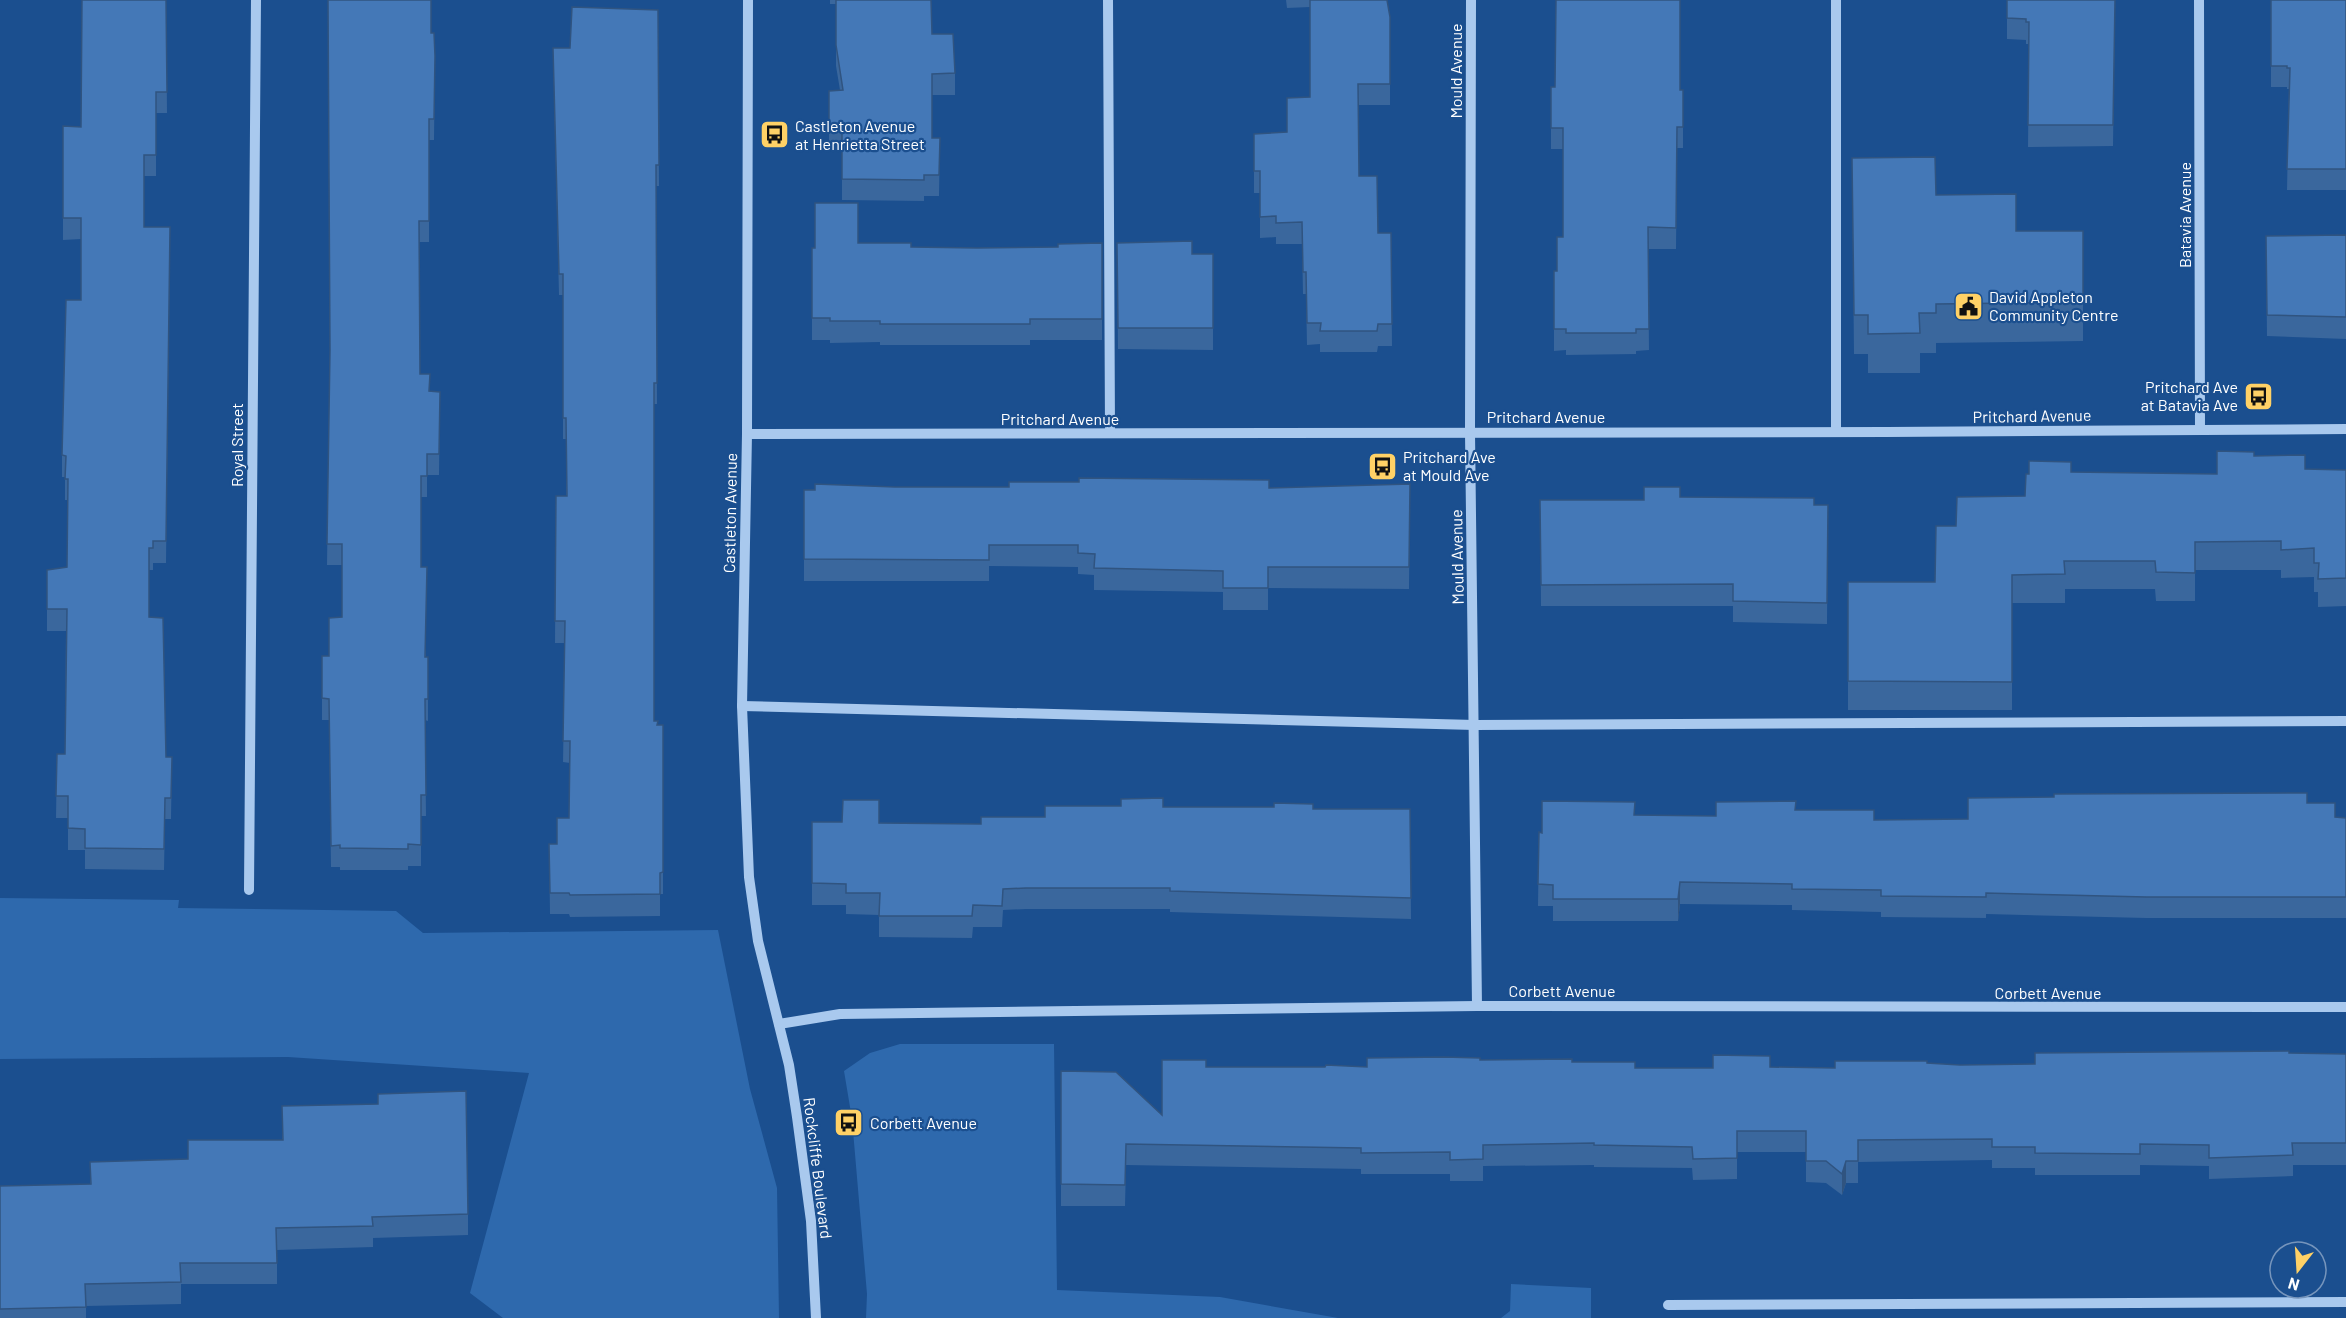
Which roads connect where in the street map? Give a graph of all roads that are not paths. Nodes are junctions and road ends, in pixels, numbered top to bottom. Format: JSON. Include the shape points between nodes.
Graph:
{"nodes":[{"id":1,"x":256,"y":0,"type":"edge"},
{"id":2,"x":748,"y":0,"type":"edge"},
{"id":3,"x":1108,"y":0,"type":"edge"},
{"id":4,"x":1471,"y":0,"type":"edge"},
{"id":5,"x":1836,"y":0,"type":"edge"},
{"id":6,"x":2199,"y":0,"type":"edge"},
{"id":7,"x":2346,"y":429,"type":"edge"},
{"id":8,"x":2200,"y":430,"type":"junction"},
{"id":9,"x":1836,"y":432,"type":"junction"},
{"id":10,"x":1110,"y":433,"type":"junction"},
{"id":11,"x":1470,"y":433,"type":"junction"},
{"id":12,"x":747,"y":434,"type":"junction"},
{"id":13,"x":742,"y":706,"type":"junction"},
{"id":14,"x":2346,"y":721,"type":"edge"},
{"id":15,"x":1475,"y":725,"type":"junction"},
{"id":16,"x":249,"y":890,"type":"dead end"},
{"id":17,"x":1477,"y":1006,"type":"junction"},
{"id":18,"x":2346,"y":1007,"type":"edge"},
{"id":19,"x":779,"y":1024,"type":"junction"},
{"id":20,"x":2346,"y":1302,"type":"edge"},
{"id":21,"x":1668,"y":1305,"type":"dead end"},
{"id":22,"x":816,"y":1318,"type":"edge"}],
"edges":[{"from":1,"to":16,"type":"street","name":"Royal Street"},
{"from":2,"to":12,"type":"street","name":"Castleton Avenue"},
{"from":3,"to":10,"type":"street"},
{"from":4,"to":11,"type":"street","name":"Mould Avenue"},
{"from":5,"to":9,"type":"street"},
{"from":6,"to":8,"type":"street","name":"Batavia Avenue"},
{"from":7,"to":8,"type":"street","name":"Pritchard Avenue"},
{"from":8,"to":9,"type":"street","name":"Pritchard Avenue"},
{"from":9,"to":11,"type":"street","name":"Pritchard Avenue"},
{"from":10,"to":11,"type":"street","name":"Pritchard Avenue"},
{"from":10,"to":12,"type":"street","name":"Pritchard Avenue"},
{"from":11,"to":15,"type":"street","name":"Mould Avenue"},
{"from":12,"to":13,"type":"street","name":"Castleton Avenue"},
{"from":13,"to":15,"type":"street"},
{"from":13,"to":19,"type":"street","name":"Castleton Avenue","via":[[749,877],[758,941]]},
{"from":14,"to":15,"type":"street"},
{"from":15,"to":17,"type":"street","name":"Mould Avenue"},
{"from":17,"to":18,"type":"street","name":"Corbett Avenue"},
{"from":17,"to":19,"type":"street","name":"Corbett Avenue","via":[[840,1014]]},
{"from":19,"to":22,"type":"street","name":"Rockcliffe Boulevard","via":[[789,1065],[811,1221]]},
{"from":20,"to":21,"type":"street"}]}
